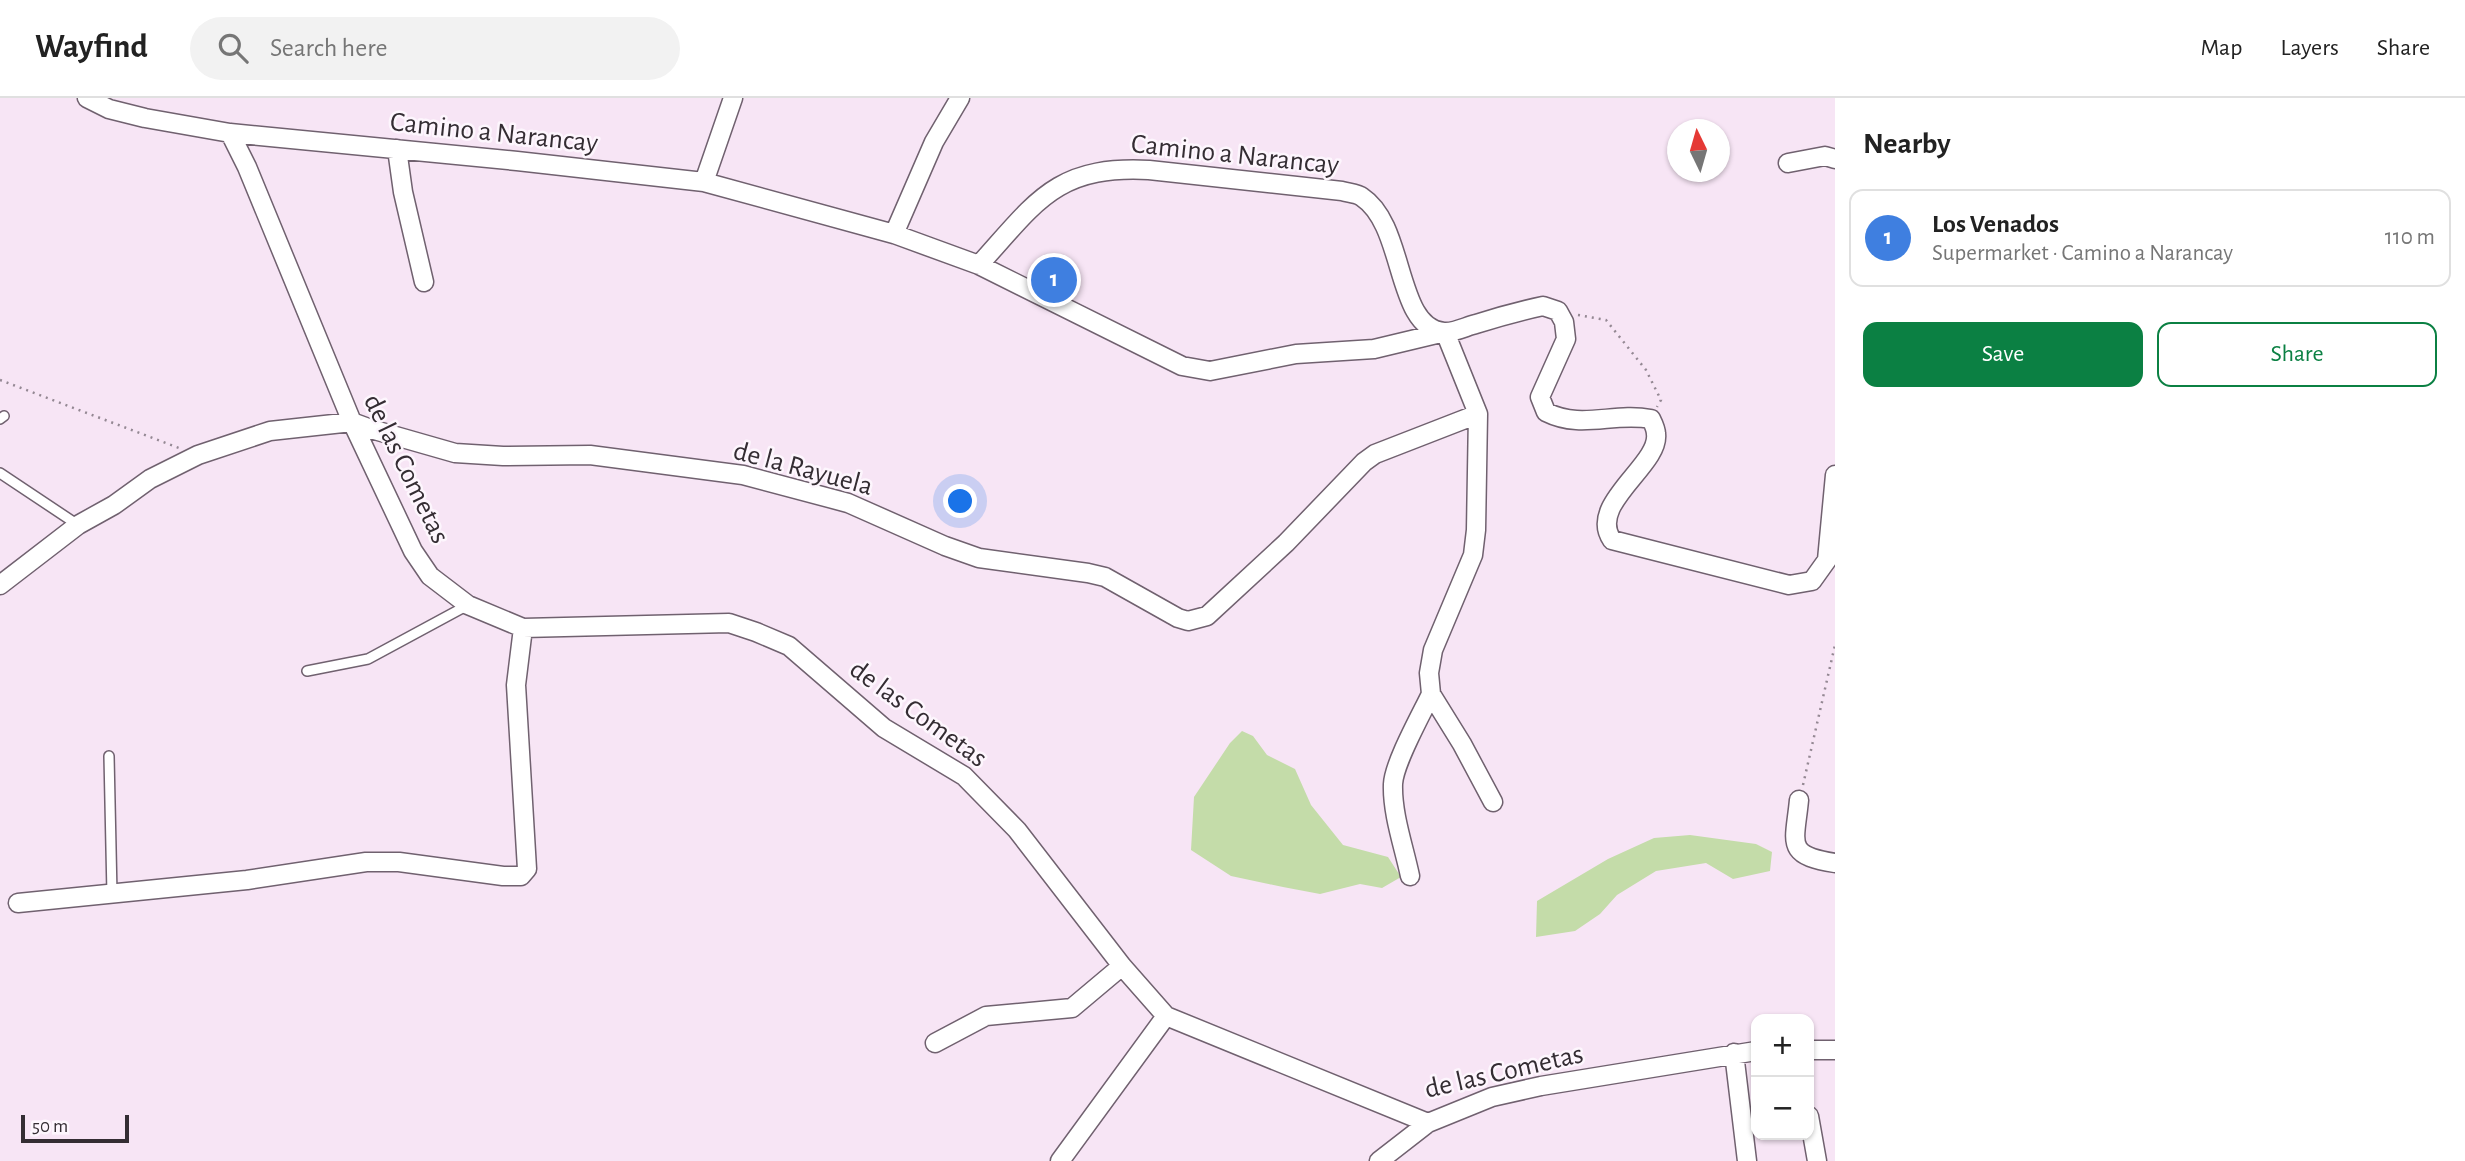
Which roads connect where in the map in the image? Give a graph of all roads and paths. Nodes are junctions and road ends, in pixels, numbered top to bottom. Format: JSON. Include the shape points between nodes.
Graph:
{"nodes":[{"id":1,"x":87,"y":98,"type":"edge"},
{"id":2,"x":733,"y":98,"type":"edge"},
{"id":3,"x":960,"y":98,"type":"edge"},
{"id":4,"x":230,"y":133,"type":"junction"},
{"id":5,"x":397,"y":149,"type":"junction"},
{"id":6,"x":1835,"y":159,"type":"edge"},
{"id":7,"x":1788,"y":163,"type":"dead end"},
{"id":8,"x":704,"y":183,"type":"junction"},
{"id":9,"x":894,"y":234,"type":"junction"},
{"id":10,"x":979,"y":265,"type":"junction"},
{"id":11,"x":424,"y":282,"type":"dead end"},
{"id":12,"x":1558,"y":311,"type":"junction"},
{"id":13,"x":1445,"y":332,"type":"junction"},
{"id":14,"x":0,"y":380,"type":"edge"},
{"id":15,"x":1478,"y":414,"type":"junction"},
{"id":16,"x":1651,"y":419,"type":"junction"},
{"id":17,"x":352,"y":422,"type":"junction"},
{"id":18,"x":198,"y":455,"type":"junction"},
{"id":19,"x":0,"y":472,"type":"edge"},
{"id":20,"x":1835,"y":475,"type":"edge"},
{"id":21,"x":78,"y":525,"type":"junction"},
{"id":22,"x":0,"y":585,"type":"edge"},
{"id":23,"x":468,"y":605,"type":"junction"},
{"id":24,"x":523,"y":628,"type":"junction"},
{"id":25,"x":1835,"y":645,"type":"edge"},
{"id":26,"x":307,"y":671,"type":"dead end"},
{"id":27,"x":1431,"y":694,"type":"junction"},
{"id":28,"x":109,"y":756,"type":"dead end"},
{"id":29,"x":1799,"y":800,"type":"joint"},
{"id":30,"x":1493,"y":802,"type":"dead end"},
{"id":31,"x":1835,"y":863,"type":"edge"},
{"id":32,"x":1410,"y":876,"type":"dead end"},
{"id":33,"x":112,"y":894,"type":"junction"},
{"id":34,"x":18,"y":903,"type":"dead end"},
{"id":35,"x":1122,"y":966,"type":"junction"},
{"id":36,"x":1166,"y":1016,"type":"junction"},
{"id":37,"x":935,"y":1043,"type":"dead end"},
{"id":38,"x":1814,"y":1050,"type":"edge"},
{"id":39,"x":1835,"y":1050,"type":"edge"},
{"id":40,"x":1751,"y":1051,"type":"edge"},
{"id":41,"x":1734,"y":1053,"type":"junction"},
{"id":42,"x":1428,"y":1123,"type":"junction"},
{"id":43,"x":1813,"y":1140,"type":"edge"},
{"id":44,"x":1060,"y":1161,"type":"edge"},
{"id":45,"x":1379,"y":1161,"type":"edge"},
{"id":46,"x":1747,"y":1161,"type":"edge"},
{"id":47,"x":1817,"y":1161,"type":"edge"}],
"edges":[{"from":1,"to":4,"type":"street","name":"Camino a Narancay","via":[[145,118]]},
{"from":2,"to":8,"type":"street"},
{"from":3,"to":9,"type":"street","via":[[934,142]]},
{"from":4,"to":5,"type":"street","name":"Camino a Narancay"},
{"from":4,"to":17,"type":"street","name":"de las Cometas"},
{"from":5,"to":8,"type":"street","name":"Camino a Narancay"},
{"from":5,"to":11,"type":"street"},
{"from":6,"to":7,"type":"street","via":[[1825,156]]},
{"from":8,"to":9,"type":"street","name":"Camino a Narancay"},
{"from":9,"to":10,"type":"street","name":"Camino a Narancay"},
{"from":10,"to":13,"type":"street","name":"Camino a Narancay","via":[[1182,366],[1210,371],[1296,354],[1374,349]]},
{"from":10,"to":13,"type":"street","name":"Camino a Narancay","via":[[1037,201],[1065,182],[1092,172],[1149,170],[1342,191],[1362,196],[1383,218],[1417,317]]},
{"from":12,"to":13,"type":"street","via":[[1543,306]]},
{"from":12,"to":16,"type":"path","via":[[1606,320],[1646,370],[1661,400]]},
{"from":12,"to":16,"type":"street","via":[[1566,338],[1540,397],[1546,412],[1583,421],[1631,415]]},
{"from":13,"to":15,"type":"street"},
{"from":14,"to":18,"type":"path"},
{"from":15,"to":17,"type":"street","name":"de la Rayuela","via":[[1364,462],[1207,616],[1188,621],[1105,577],[979,558],[848,503],[743,475],[590,455],[455,453]]},
{"from":15,"to":27,"type":"street","via":[[1473,555],[1433,650]]},
{"from":16,"to":20,"type":"street","via":[[1657,436],[1654,448],[1605,520],[1612,540],[1789,585],[1812,581],[1827,560]]},
{"from":17,"to":18,"type":"street","name":"de la Rayuela","via":[[270,431]]},
{"from":17,"to":23,"type":"street","name":"de las Cometas","via":[[413,551],[430,576]]},
{"from":18,"to":21,"type":"street","name":"de la Rayuela"},
{"from":19,"to":21,"type":"lane"},
{"from":21,"to":22,"type":"street","name":"de la Rayuela"},
{"from":23,"to":24,"type":"street","name":"de las Cometas"},
{"from":23,"to":26,"type":"lane","via":[[368,659]]},
{"from":24,"to":33,"type":"street","via":[[516,685],[525,873],[515,877],[366,862]]},
{"from":24,"to":35,"type":"street","name":"de las Cometas","via":[[729,623],[789,646],[884,728],[964,776],[1017,830]]},
{"from":25,"to":29,"type":"path"},
{"from":27,"to":30,"type":"street"},
{"from":27,"to":32,"type":"street","via":[[1393,783]]},
{"from":28,"to":33,"type":"lane"},
{"from":29,"to":31,"type":"street","via":[[1795,845],[1814,860]]},
{"from":33,"to":34,"type":"street"},
{"from":35,"to":36,"type":"street","name":"de las Cometas"},
{"from":35,"to":37,"type":"street","via":[[1072,1007],[986,1016]]},
{"from":36,"to":42,"type":"street","name":"de las Cometas"},
{"from":36,"to":44,"type":"street"},
{"from":38,"to":39,"type":"street"},
{"from":40,"to":41,"type":"street","name":"de las Cometas"},
{"from":41,"to":42,"type":"street","name":"de las Cometas","via":[[1529,1088],[1492,1097]]},
{"from":41,"to":46,"type":"street"},
{"from":42,"to":45,"type":"street"},
{"from":43,"to":47,"type":"street"}]}
